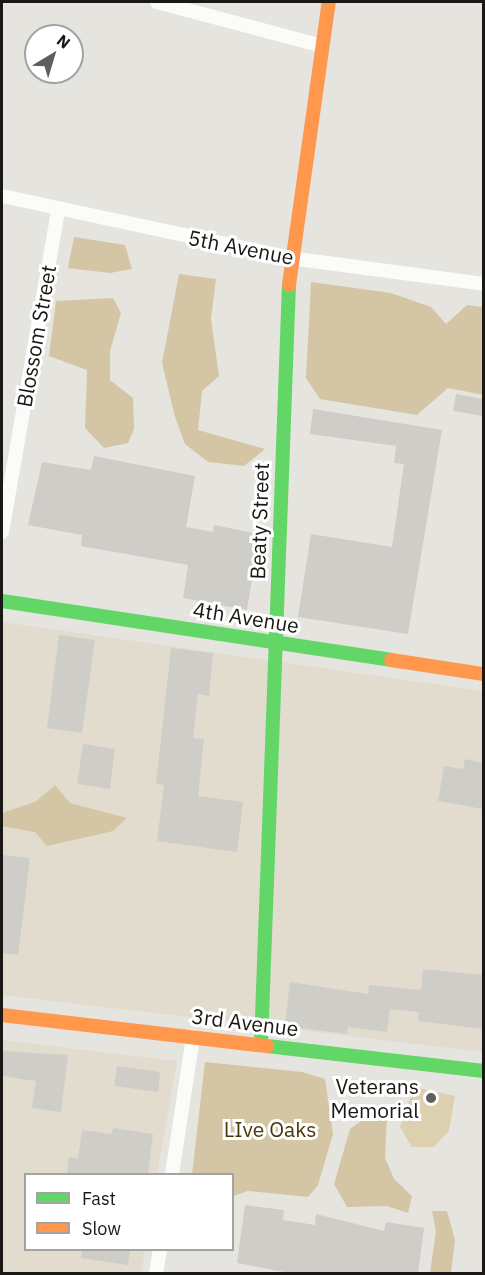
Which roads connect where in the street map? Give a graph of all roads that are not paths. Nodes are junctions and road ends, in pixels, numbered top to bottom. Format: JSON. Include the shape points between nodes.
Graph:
{"nodes":[{"id":1,"x":157,"y":2,"type":"edge"},
{"id":2,"x":329,"y":2,"type":"edge"},
{"id":3,"x":322,"y":46,"type":"junction"},
{"id":4,"x":2,"y":196,"type":"edge"},
{"id":5,"x":58,"y":210,"type":"junction"},
{"id":6,"x":290,"y":258,"type":"junction"},
{"id":7,"x":483,"y":284,"type":"edge"},
{"id":8,"x":2,"y":532,"type":"edge"},
{"id":9,"x":2,"y":601,"type":"edge"},
{"id":10,"x":276,"y":643,"type":"junction"},
{"id":11,"x":483,"y":674,"type":"edge"},
{"id":12,"x":2,"y":1015,"type":"edge"},
{"id":13,"x":193,"y":1037,"type":"junction"},
{"id":14,"x":261,"y":1044,"type":"junction"},
{"id":15,"x":483,"y":1071,"type":"edge"},
{"id":16,"x":172,"y":1173,"type":"edge"},
{"id":17,"x":160,"y":1251,"type":"edge"},
{"id":18,"x":156,"y":1274,"type":"edge"}],
"edges":[{"from":1,"to":3,"type":"street"},
{"from":2,"to":3,"type":"street","name":"Beaty Street"},
{"from":3,"to":6,"type":"street","name":"Beaty Street"},
{"from":4,"to":5,"type":"street","name":"5th Avenue"},
{"from":5,"to":6,"type":"street","name":"5th Avenue"},
{"from":5,"to":8,"type":"street","name":"Blossom Street"},
{"from":6,"to":7,"type":"street","name":"5th Avenue"},
{"from":6,"to":10,"type":"street","name":"Beaty Street"},
{"from":9,"to":10,"type":"street","name":"4th Avenue"},
{"from":10,"to":11,"type":"street","name":"4th Avenue"},
{"from":10,"to":14,"type":"street","name":"Beaty Street"},
{"from":12,"to":13,"type":"street","name":"3rd Avenue"},
{"from":13,"to":14,"type":"street","name":"3rd Avenue"},
{"from":13,"to":16,"type":"street"},
{"from":14,"to":15,"type":"street","name":"3rd Avenue"},
{"from":17,"to":18,"type":"street"}]}
